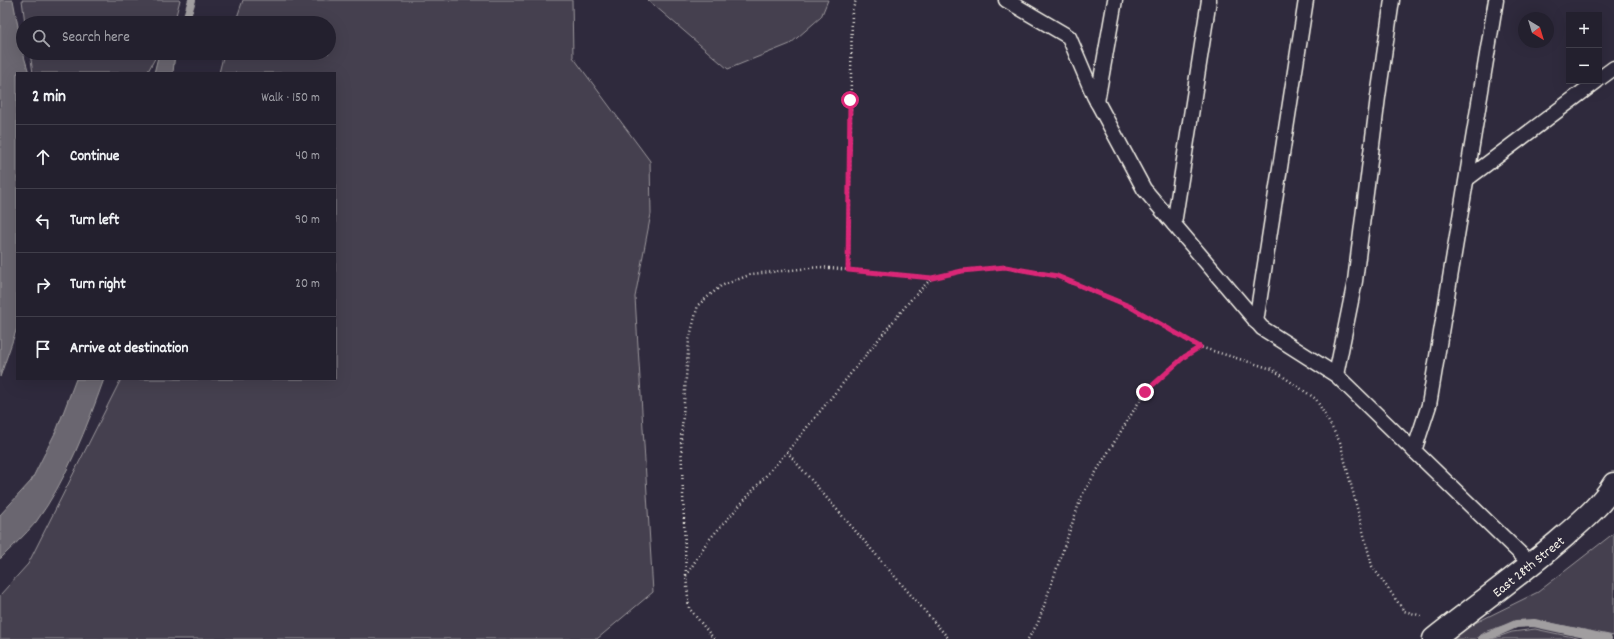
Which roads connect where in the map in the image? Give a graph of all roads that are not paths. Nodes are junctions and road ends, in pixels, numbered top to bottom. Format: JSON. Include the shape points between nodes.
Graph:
{"nodes":[{"id":1,"x":1006,"y":0,"type":"edge"},
{"id":2,"x":1115,"y":0,"type":"edge"},
{"id":3,"x":1209,"y":0,"type":"edge"},
{"id":4,"x":1306,"y":0,"type":"edge"},
{"id":5,"x":1392,"y":0,"type":"edge"},
{"id":6,"x":1496,"y":0,"type":"edge"},
{"id":7,"x":1614,"y":68,"type":"edge"},
{"id":8,"x":1602,"y":77,"type":"edge"},
{"id":9,"x":1593,"y":84,"type":"edge"},
{"id":10,"x":1097,"y":102,"type":"junction"},
{"id":11,"x":1467,"y":179,"type":"junction"},
{"id":12,"x":1174,"y":224,"type":"junction"},
{"id":13,"x":1256,"y":322,"type":"junction"},
{"id":14,"x":1336,"y":375,"type":"junction"},
{"id":15,"x":1414,"y":451,"type":"junction"},
{"id":16,"x":1614,"y":484,"type":"edge"},
{"id":17,"x":1532,"y":565,"type":"junction"},
{"id":18,"x":1434,"y":639,"type":"edge"}],
"edges":[{"from":1,"to":10,"type":"lane","via":[[1069,37]]},
{"from":2,"to":10,"type":"lane"},
{"from":3,"to":12,"type":"lane"},
{"from":4,"to":13,"type":"lane"},
{"from":5,"to":14,"type":"lane","via":[[1355,281]]},
{"from":6,"to":11,"type":"lane"},
{"from":7,"to":8,"type":"lane"},
{"from":9,"to":11,"type":"lane"},
{"from":10,"to":12,"type":"lane","via":[[1144,189]]},
{"from":11,"to":15,"type":"lane","via":[[1429,405]]},
{"from":12,"to":13,"type":"lane"},
{"from":13,"to":14,"type":"lane"},
{"from":14,"to":15,"type":"lane"},
{"from":15,"to":17,"type":"lane"},
{"from":16,"to":17,"type":"street","name":"East 28th Street","via":[[1587,517]]},
{"from":17,"to":18,"type":"street","name":"East 28th Street"}]}
